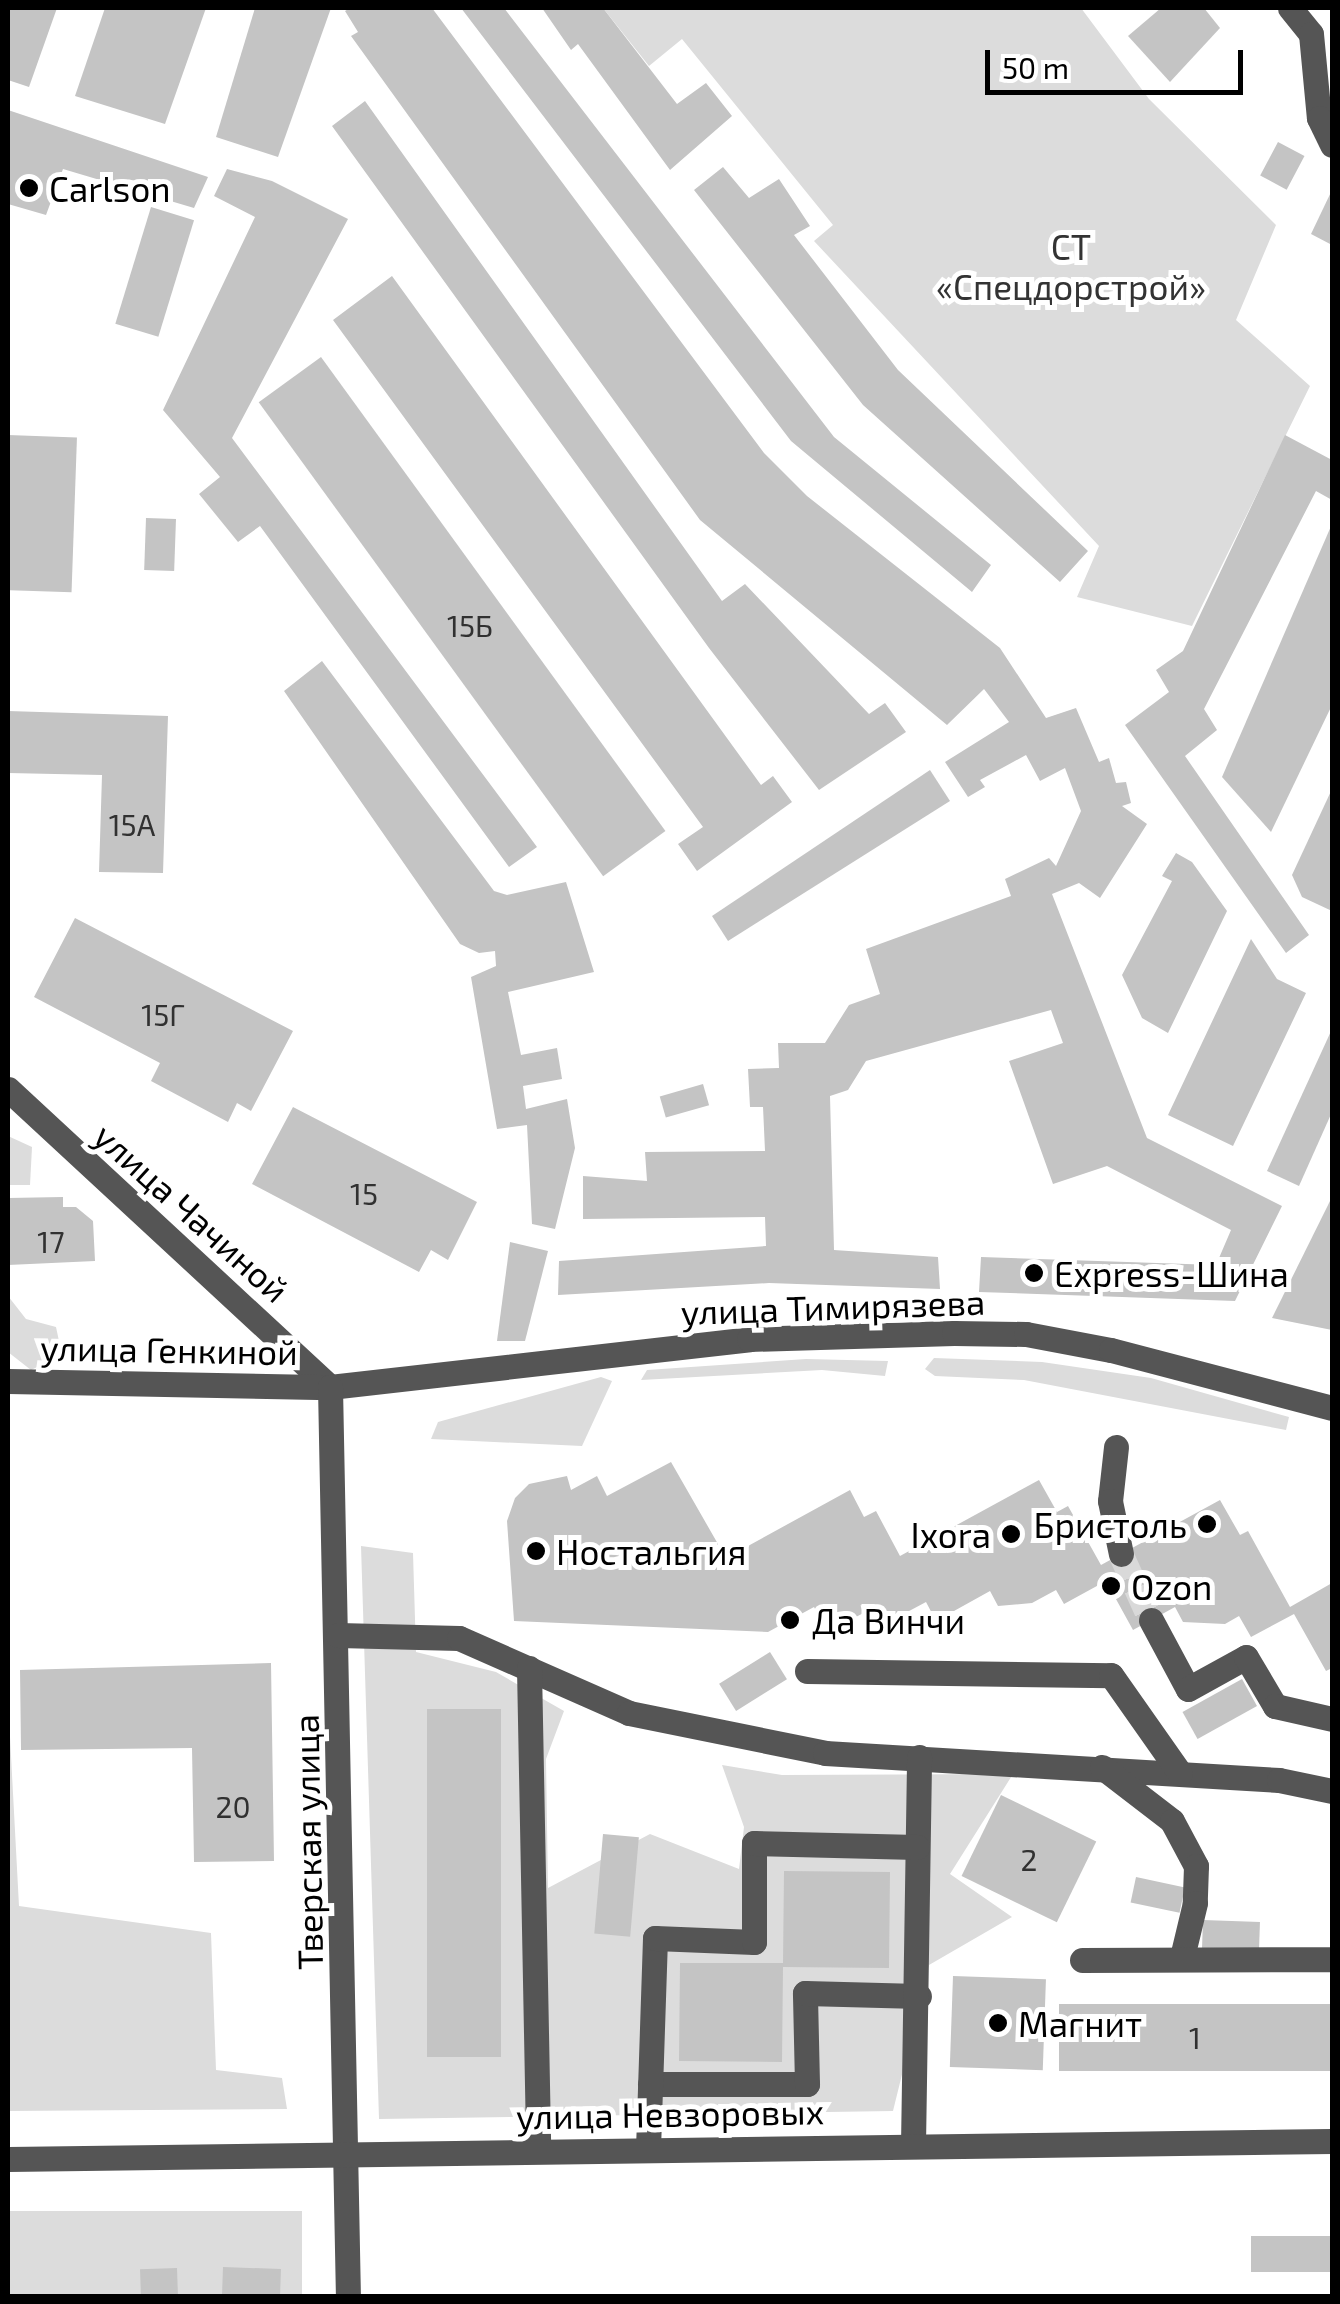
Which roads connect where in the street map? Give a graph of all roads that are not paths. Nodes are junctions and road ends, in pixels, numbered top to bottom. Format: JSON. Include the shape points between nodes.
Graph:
{"nodes":[{"id":1,"x":1290,"y":8,"type":"edge"},
{"id":2,"x":1332,"y":145,"type":"edge"},
{"id":3,"x":8,"y":1089,"type":"edge"},
{"id":4,"x":8,"y":1381,"type":"edge"},
{"id":5,"x":330,"y":1386,"type":"junction"},
{"id":6,"x":1332,"y":1408,"type":"edge"},
{"id":7,"x":1116,"y":1447,"type":"dead end"},
{"id":8,"x":1122,"y":1554,"type":"tunnel mouth"},
{"id":9,"x":1151,"y":1620,"type":"tunnel mouth"},
{"id":10,"x":338,"y":1635,"type":"junction"},
{"id":11,"x":529,"y":1668,"type":"junction"},
{"id":12,"x":806,"y":1672,"type":"dead end"},
{"id":13,"x":1332,"y":1719,"type":"edge"},
{"id":14,"x":919,"y":1757,"type":"junction"},
{"id":15,"x":1102,"y":1767,"type":"junction"},
{"id":16,"x":1180,"y":1773,"type":"junction"},
{"id":17,"x":1332,"y":1790,"type":"edge"},
{"id":18,"x":917,"y":1846,"type":"junction"},
{"id":19,"x":1182,"y":1957,"type":"junction"},
{"id":20,"x":1332,"y":1959,"type":"edge"},
{"id":21,"x":1082,"y":1960,"type":"dead end"},
{"id":22,"x":919,"y":1996,"type":"junction"},
{"id":23,"x":650,"y":2084,"type":"junction"},
{"id":24,"x":1332,"y":2141,"type":"edge"},
{"id":25,"x":913,"y":2145,"type":"junction"},
{"id":26,"x":538,"y":2149,"type":"junction"},
{"id":27,"x":648,"y":2149,"type":"junction"},
{"id":28,"x":348,"y":2151,"type":"junction"},
{"id":29,"x":8,"y":2159,"type":"edge"},
{"id":30,"x":348,"y":2296,"type":"edge"}],
"edges":[{"from":1,"to":2,"type":"street","via":[[1310,34],[1319,118]]},
{"from":3,"to":5,"type":"street","name":"улица Чачиной"},
{"from":4,"to":5,"type":"street","name":"улица Генкиной"},
{"from":5,"to":6,"type":"street","name":"улица Тимирязева","via":[[749,1338],[1008,1334],[1110,1350]]},
{"from":5,"to":10,"type":"street","name":"Тверская улица"},
{"from":7,"to":8,"type":"street","via":[[1110,1501]]},
{"from":9,"to":13,"type":"street","via":[[1188,1689],[1246,1657],[1275,1706]]},
{"from":10,"to":11,"type":"street","via":[[459,1638]]},
{"from":10,"to":28,"type":"street","name":"Тверская улица"},
{"from":11,"to":14,"type":"street","via":[[629,1714],[700,1732],[825,1753]]},
{"from":11,"to":26,"type":"street"},
{"from":12,"to":16,"type":"street","via":[[1110,1676]]},
{"from":14,"to":15,"type":"street"},
{"from":14,"to":18,"type":"street"},
{"from":15,"to":16,"type":"street"},
{"from":15,"to":19,"type":"street","via":[[1172,1822],[1196,1866],[1196,1902]]},
{"from":16,"to":17,"type":"street"},
{"from":18,"to":22,"type":"street"},
{"from":18,"to":23,"type":"street","via":[[754,1844],[754,1942],[655,1938]]},
{"from":19,"to":20,"type":"street"},
{"from":19,"to":21,"type":"street"},
{"from":22,"to":23,"type":"street","via":[[805,1993],[807,2084]]},
{"from":22,"to":25,"type":"street"},
{"from":23,"to":27,"type":"street"},
{"from":24,"to":25,"type":"street","name":"улица Невзоровых"},
{"from":25,"to":27,"type":"street","name":"улица Невзоровых"},
{"from":26,"to":27,"type":"street","name":"улица Невзоровых"},
{"from":26,"to":28,"type":"street","name":"улица Невзоровых"},
{"from":28,"to":29,"type":"street","name":"улица Невзоровых"},
{"from":28,"to":30,"type":"street","name":"Тверская улица"}]}
